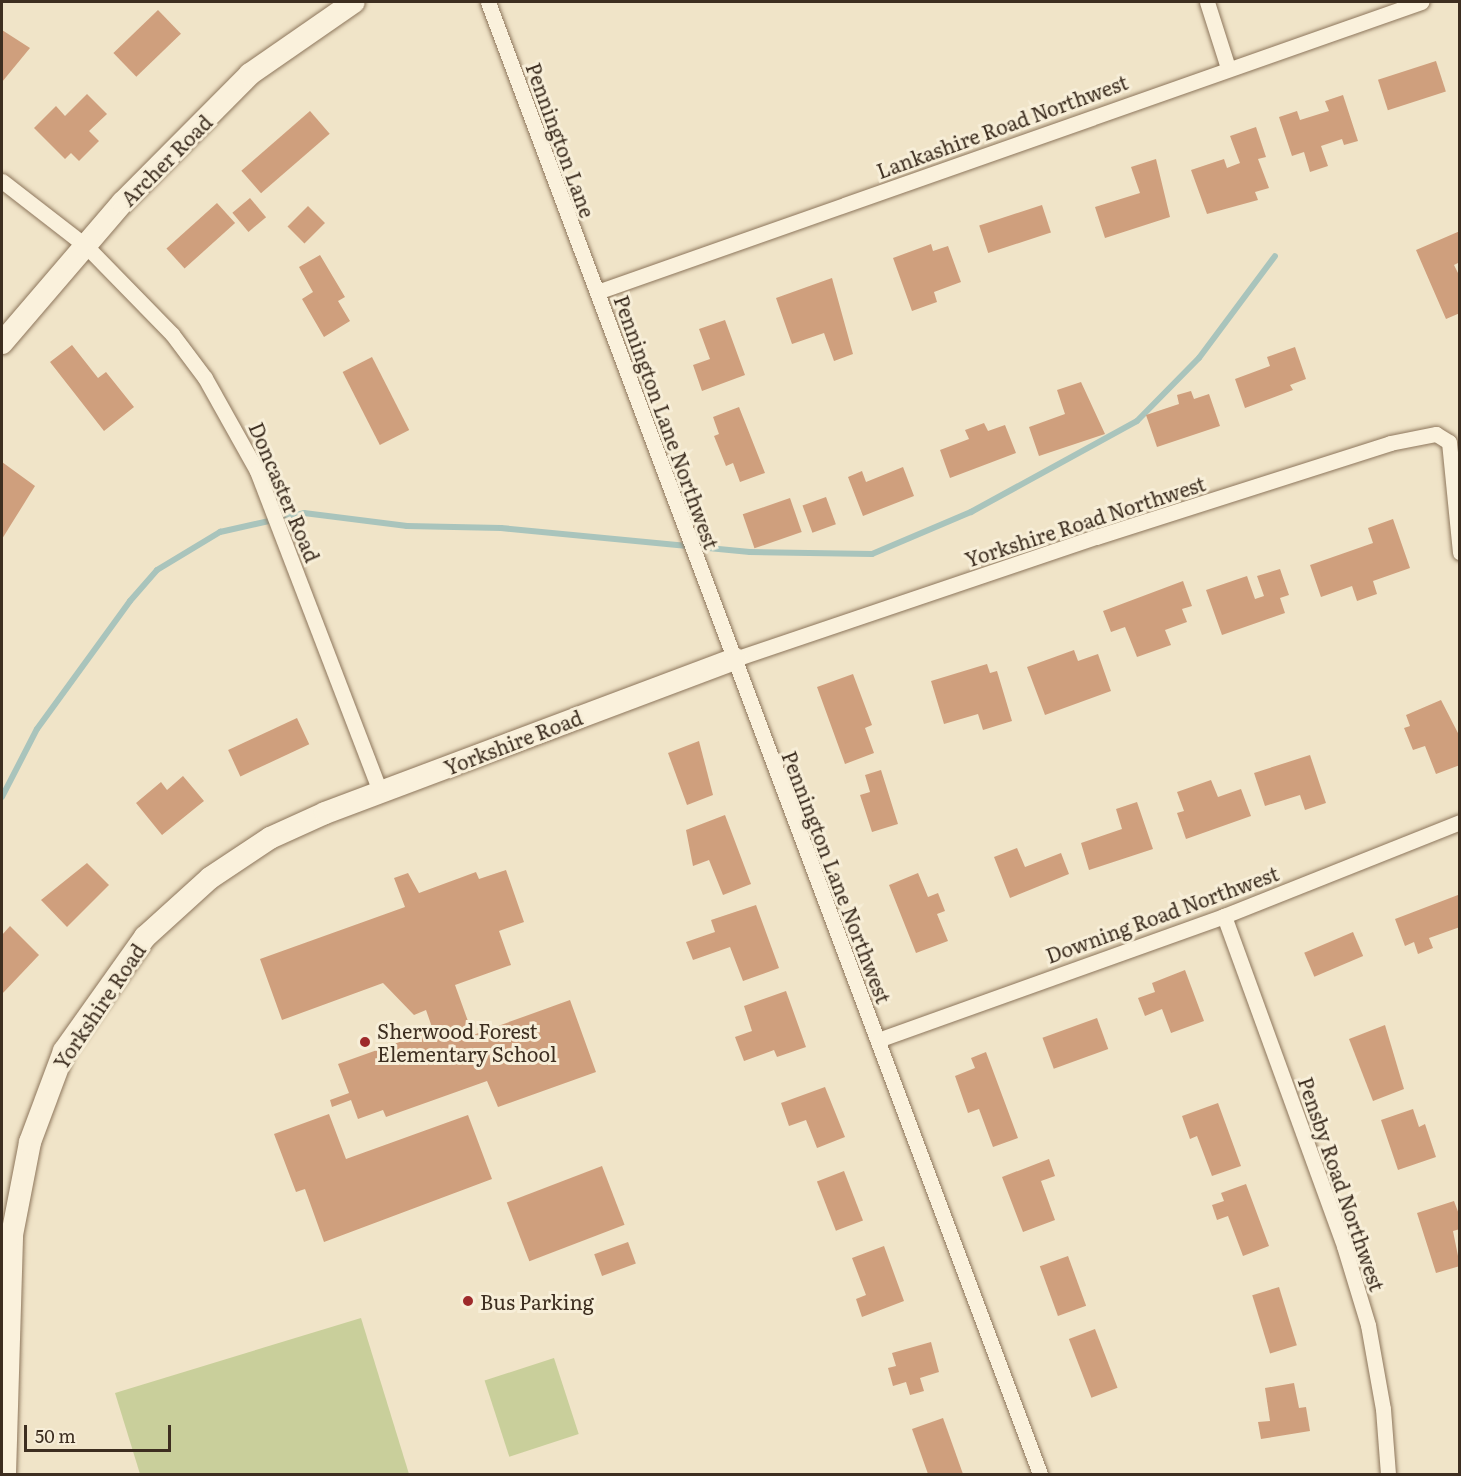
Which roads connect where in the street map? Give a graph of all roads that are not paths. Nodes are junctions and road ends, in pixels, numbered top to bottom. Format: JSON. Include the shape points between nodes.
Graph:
{"nodes":[{"id":1,"x":354,"y":2,"type":"edge"},
{"id":2,"x":488,"y":2,"type":"edge"},
{"id":3,"x":1206,"y":2,"type":"edge"},
{"id":4,"x":1421,"y":2,"type":"edge"},
{"id":5,"x":1228,"y":68,"type":"junction"},
{"id":6,"x":2,"y":181,"type":"edge"},
{"id":7,"x":87,"y":247,"type":"junction"},
{"id":8,"x":597,"y":292,"type":"junction"},
{"id":9,"x":2,"y":343,"type":"edge"},
{"id":10,"x":1460,"y":552,"type":"edge"},
{"id":11,"x":735,"y":659,"type":"junction"},
{"id":12,"x":380,"y":792,"type":"junction"},
{"id":13,"x":1460,"y":822,"type":"edge"},
{"id":14,"x":1224,"y":916,"type":"junction"},
{"id":15,"x":878,"y":1040,"type":"junction"},
{"id":16,"x":5,"y":1474,"type":"edge"},
{"id":17,"x":1041,"y":1474,"type":"edge"},
{"id":18,"x":1388,"y":1474,"type":"edge"}],
"edges":[{"from":1,"to":7,"type":"street","name":"Archer Road","via":[[250,74],[123,202]]},
{"from":2,"to":8,"type":"street","name":"Pennington Lane"},
{"from":3,"to":5,"type":"street"},
{"from":4,"to":5,"type":"street","name":"Lankashire Road Northwest"},
{"from":5,"to":8,"type":"street","name":"Lankashire Road Northwest"},
{"from":6,"to":7,"type":"street","name":"Doncaster Road"},
{"from":7,"to":9,"type":"street","name":"Archer Road"},
{"from":7,"to":12,"type":"street","name":"Doncaster Road","via":[[172,334],[234,426],[271,507]]},
{"from":8,"to":11,"type":"street","name":"Pennington Lane Northwest"},
{"from":10,"to":11,"type":"street","name":"Yorkshire Road Northwest","via":[[1449,442],[1436,434],[1390,443]]},
{"from":11,"to":12,"type":"street","name":"Yorkshire Road"},
{"from":11,"to":15,"type":"street","name":"Pennington Lane Northwest"},
{"from":12,"to":16,"type":"street","name":"Yorkshire Road","via":[[270,838],[210,878],[145,937],[64,1051],[30,1142],[12,1235]]},
{"from":13,"to":14,"type":"street","name":"Downing Road Northwest"},
{"from":14,"to":15,"type":"street","name":"Downing Road Northwest"},
{"from":14,"to":18,"type":"street","name":"Pensby Road Northwest","via":[[1344,1246],[1368,1325],[1383,1409]]},
{"from":15,"to":17,"type":"street","name":"Pennington Lane Northwest"}]}
